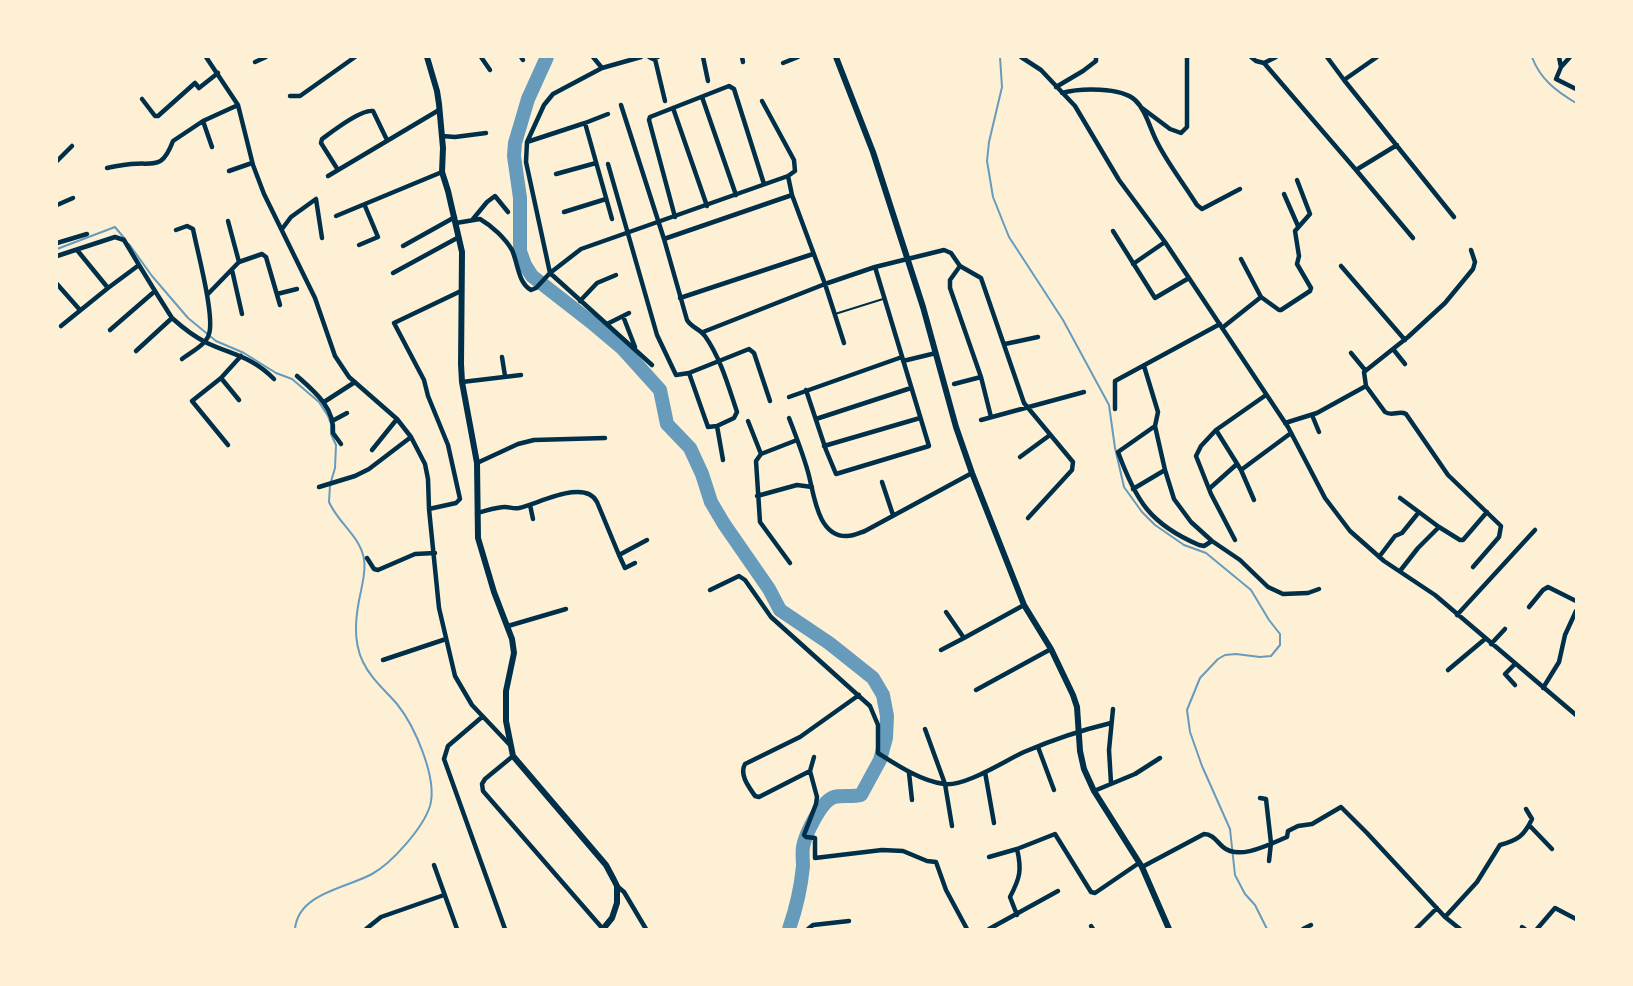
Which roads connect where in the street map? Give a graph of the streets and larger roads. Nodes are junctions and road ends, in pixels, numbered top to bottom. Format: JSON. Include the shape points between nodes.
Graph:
{"nodes":[{"id":1,"x":206,"y":57,"type":"edge"},
{"id":2,"x":267,"y":57,"type":"edge"},
{"id":3,"x":355,"y":57,"type":"edge"},
{"id":4,"x":427,"y":57,"type":"edge"},
{"id":5,"x":481,"y":57,"type":"edge"},
{"id":6,"x":593,"y":57,"type":"edge"},
{"id":7,"x":641,"y":57,"type":"edge"},
{"id":8,"x":703,"y":57,"type":"edge"},
{"id":9,"x":798,"y":57,"type":"edge"},
{"id":10,"x":836,"y":57,"type":"edge"},
{"id":11,"x":1022,"y":57,"type":"edge"},
{"id":12,"x":1096,"y":57,"type":"edge"},
{"id":13,"x":1187,"y":57,"type":"edge"},
{"id":14,"x":1251,"y":57,"type":"edge"},
{"id":15,"x":1276,"y":57,"type":"edge"},
{"id":16,"x":1327,"y":57,"type":"edge"},
{"id":17,"x":1377,"y":57,"type":"edge"},
{"id":18,"x":1559,"y":57,"type":"edge"},
{"id":19,"x":1570,"y":57,"type":"edge"},
{"id":20,"x":654,"y":58,"type":"edge"},
{"id":21,"x":255,"y":62,"type":"dead end"},
{"id":22,"x":783,"y":63,"type":"dead end"},
{"id":23,"x":1264,"y":63,"type":"junction"},
{"id":24,"x":1561,"y":67,"type":"junction"},
{"id":25,"x":602,"y":68,"type":"junction"},
{"id":26,"x":490,"y":70,"type":"dead end"},
{"id":27,"x":218,"y":73,"type":"junction"},
{"id":28,"x":1344,"y":80,"type":"junction"},
{"id":29,"x":708,"y":81,"type":"dead end"},
{"id":30,"x":1056,"y":87,"type":"junction"},
{"id":31,"x":1576,"y":89,"type":"edge"},
{"id":32,"x":1062,"y":93,"type":"junction"},
{"id":33,"x":290,"y":96,"type":"dead end"},
{"id":34,"x":702,"y":97,"type":"junction"},
{"id":35,"x":142,"y":99,"type":"dead end"},
{"id":36,"x":666,"y":101,"type":"dead end"},
{"id":37,"x":762,"y":101,"type":"dead end"},
{"id":38,"x":238,"y":105,"type":"junction"},
{"id":39,"x":621,"y":105,"type":"dead end"},
{"id":40,"x":1140,"y":106,"type":"junction"},
{"id":41,"x":673,"y":108,"type":"junction"},
{"id":42,"x":439,"y":110,"type":"junction"},
{"id":43,"x":608,"y":114,"type":"dead end"},
{"id":44,"x":203,"y":121,"type":"junction"},
{"id":45,"x":585,"y":123,"type":"junction"},
{"id":46,"x":486,"y":133,"type":"dead end"},
{"id":47,"x":442,"y":136,"type":"junction"},
{"id":48,"x":387,"y":140,"type":"junction"},
{"id":49,"x":527,"y":142,"type":"junction"},
{"id":50,"x":1396,"y":145,"type":"junction"},
{"id":51,"x":72,"y":146,"type":"dead end"},
{"id":52,"x":212,"y":147,"type":"dead end"},
{"id":53,"x":57,"y":161,"type":"edge"},
{"id":54,"x":252,"y":163,"type":"junction"},
{"id":55,"x":596,"y":163,"type":"junction"},
{"id":56,"x":608,"y":164,"type":"dead end"},
{"id":57,"x":107,"y":168,"type":"dead end"},
{"id":58,"x":338,"y":170,"type":"junction"},
{"id":59,"x":1356,"y":170,"type":"junction"},
{"id":60,"x":229,"y":171,"type":"dead end"},
{"id":61,"x":442,"y":173,"type":"junction"},
{"id":62,"x":556,"y":174,"type":"dead end"},
{"id":63,"x":328,"y":176,"type":"dead end"},
{"id":64,"x":788,"y":176,"type":"junction"},
{"id":65,"x":1297,"y":180,"type":"dead end"},
{"id":66,"x":764,"y":184,"type":"junction"},
{"id":67,"x":1240,"y":189,"type":"dead end"},
{"id":68,"x":1284,"y":194,"type":"dead end"},
{"id":69,"x":736,"y":195,"type":"junction"},
{"id":70,"x":792,"y":195,"type":"junction"},
{"id":71,"x":73,"y":198,"type":"dead end"},
{"id":72,"x":606,"y":200,"type":"junction"},
{"id":73,"x":57,"y":205,"type":"edge"},
{"id":74,"x":365,"y":206,"type":"junction"},
{"id":75,"x":707,"y":206,"type":"junction"},
{"id":76,"x":508,"y":212,"type":"dead end"},
{"id":77,"x":564,"y":212,"type":"dead end"},
{"id":78,"x":675,"y":217,"type":"junction"},
{"id":79,"x":1454,"y":217,"type":"dead end"},
{"id":80,"x":473,"y":219,"type":"junction"},
{"id":81,"x":612,"y":219,"type":"dead end"},
{"id":82,"x":455,"y":220,"type":"junction"},
{"id":83,"x":228,"y":221,"type":"dead end"},
{"id":84,"x":658,"y":222,"type":"junction"},
{"id":85,"x":1298,"y":226,"type":"junction"},
{"id":86,"x":282,"y":229,"type":"junction"},
{"id":87,"x":176,"y":230,"type":"dead end"},
{"id":88,"x":1113,"y":231,"type":"dead end"},
{"id":89,"x":628,"y":232,"type":"junction"},
{"id":90,"x":87,"y":234,"type":"dead end"},
{"id":91,"x":459,"y":237,"type":"junction"},
{"id":92,"x":322,"y":238,"type":"dead end"},
{"id":93,"x":1413,"y":238,"type":"dead end"},
{"id":94,"x":664,"y":239,"type":"junction"},
{"id":95,"x":1165,"y":242,"type":"junction"},
{"id":96,"x":57,"y":243,"type":"edge"},
{"id":97,"x":359,"y":245,"type":"dead end"},
{"id":98,"x":403,"y":246,"type":"dead end"},
{"id":99,"x":77,"y":250,"type":"junction"},
{"id":100,"x":1471,"y":250,"type":"dead end"},
{"id":101,"x":813,"y":254,"type":"junction"},
{"id":102,"x":57,"y":256,"type":"edge"},
{"id":103,"x":1241,"y":259,"type":"dead end"},
{"id":104,"x":908,"y":260,"type":"junction"},
{"id":105,"x":239,"y":262,"type":"junction"},
{"id":106,"x":1132,"y":264,"type":"junction"},
{"id":107,"x":139,"y":265,"type":"junction"},
{"id":108,"x":960,"y":266,"type":"junction"},
{"id":109,"x":1341,"y":266,"type":"dead end"},
{"id":110,"x":875,"y":267,"type":"junction"},
{"id":111,"x":232,"y":270,"type":"junction"},
{"id":112,"x":393,"y":273,"type":"dead end"},
{"id":113,"x":550,"y":273,"type":"junction"},
{"id":114,"x":616,"y":275,"type":"dead end"},
{"id":115,"x":1189,"y":278,"type":"junction"},
{"id":116,"x":57,"y":284,"type":"edge"},
{"id":117,"x":825,"y":284,"type":"junction"},
{"id":118,"x":108,"y":288,"type":"junction"},
{"id":119,"x":297,"y":289,"type":"dead end"},
{"id":120,"x":155,"y":291,"type":"junction"},
{"id":121,"x":461,"y":291,"type":"junction"},
{"id":122,"x":277,"y":294,"type":"junction"},
{"id":123,"x":207,"y":295,"type":"junction"},
{"id":124,"x":1261,"y":297,"type":"junction"},
{"id":125,"x":680,"y":298,"type":"junction"},
{"id":126,"x":580,"y":301,"type":"junction"},
{"id":127,"x":280,"y":305,"type":"dead end"},
{"id":128,"x":80,"y":310,"type":"junction"},
{"id":129,"x":629,"y":313,"type":"dead end"},
{"id":130,"x":242,"y":314,"type":"dead end"},
{"id":131,"x":622,"y":316,"type":"junction"},
{"id":132,"x":172,"y":318,"type":"junction"},
{"id":133,"x":607,"y":324,"type":"junction"},
{"id":134,"x":61,"y":326,"type":"dead end"},
{"id":135,"x":1221,"y":326,"type":"junction"},
{"id":136,"x":110,"y":330,"type":"dead end"},
{"id":137,"x":703,"y":332,"type":"junction"},
{"id":138,"x":1038,"y":337,"type":"dead end"},
{"id":139,"x":1405,"y":340,"type":"junction"},
{"id":140,"x":205,"y":342,"type":"junction"},
{"id":141,"x":844,"y":343,"type":"dead end"},
{"id":142,"x":1005,"y":344,"type":"junction"},
{"id":143,"x":635,"y":349,"type":"junction"},
{"id":144,"x":1394,"y":349,"type":"junction"},
{"id":145,"x":136,"y":351,"type":"dead end"},
{"id":146,"x":936,"y":353,"type":"junction"},
{"id":147,"x":1351,"y":353,"type":"dead end"},
{"id":148,"x":241,"y":356,"type":"junction"},
{"id":149,"x":502,"y":357,"type":"dead end"},
{"id":150,"x":182,"y":359,"type":"dead end"},
{"id":151,"x":902,"y":359,"type":"junction"},
{"id":152,"x":720,"y":361,"type":"junction"},
{"id":153,"x":1406,"y":364,"type":"dead end"},
{"id":154,"x":652,"y":366,"type":"dead end"},
{"id":155,"x":1144,"y":366,"type":"junction"},
{"id":156,"x":1365,"y":370,"type":"junction"},
{"id":157,"x":689,"y":373,"type":"junction"},
{"id":158,"x":521,"y":375,"type":"dead end"},
{"id":159,"x":297,"y":376,"type":"dead end"},
{"id":160,"x":505,"y":376,"type":"junction"},
{"id":161,"x":981,"y":377,"type":"junction"},
{"id":162,"x":221,"y":378,"type":"junction"},
{"id":163,"x":274,"y":379,"type":"dead end"},
{"id":164,"x":355,"y":382,"type":"junction"},
{"id":165,"x":462,"y":382,"type":"junction"},
{"id":166,"x":954,"y":384,"type":"dead end"},
{"id":167,"x":1366,"y":386,"type":"junction"},
{"id":168,"x":911,"y":388,"type":"junction"},
{"id":169,"x":807,"y":390,"type":"junction"},
{"id":170,"x":1084,"y":392,"type":"dead end"},
{"id":171,"x":1266,"y":395,"type":"junction"},
{"id":172,"x":789,"y":397,"type":"dead end"},
{"id":173,"x":239,"y":400,"type":"dead end"},
{"id":174,"x":770,"y":401,"type":"dead end"},
{"id":175,"x":324,"y":402,"type":"junction"},
{"id":176,"x":1027,"y":408,"type":"junction"},
{"id":177,"x":1114,"y":409,"type":"dead end"},
{"id":178,"x":347,"y":414,"type":"dead end"},
{"id":179,"x":1312,"y":415,"type":"junction"},
{"id":180,"x":991,"y":417,"type":"junction"},
{"id":181,"x":789,"y":418,"type":"dead end"},
{"id":182,"x":920,"y":418,"type":"junction"},
{"id":183,"x":397,"y":419,"type":"junction"},
{"id":184,"x":816,"y":419,"type":"junction"},
{"id":185,"x":334,"y":420,"type":"junction"},
{"id":186,"x":981,"y":420,"type":"dead end"},
{"id":187,"x":748,"y":421,"type":"dead end"},
{"id":188,"x":1285,"y":423,"type":"junction"},
{"id":189,"x":717,"y":426,"type":"junction"},
{"id":190,"x":1155,"y":426,"type":"junction"},
{"id":191,"x":1216,"y":430,"type":"junction"},
{"id":192,"x":1319,"y":432,"type":"dead end"},
{"id":193,"x":1291,"y":433,"type":"junction"},
{"id":194,"x":1050,"y":435,"type":"junction"},
{"id":195,"x":411,"y":437,"type":"junction"},
{"id":196,"x":605,"y":438,"type":"dead end"},
{"id":197,"x":797,"y":440,"type":"junction"},
{"id":198,"x":341,"y":444,"type":"dead end"},
{"id":199,"x":228,"y":445,"type":"dead end"},
{"id":200,"x":824,"y":446,"type":"junction"},
{"id":201,"x":372,"y":450,"type":"dead end"},
{"id":202,"x":761,"y":454,"type":"junction"},
{"id":203,"x":1020,"y":457,"type":"dead end"},
{"id":204,"x":723,"y":460,"type":"dead end"},
{"id":205,"x":477,"y":463,"type":"junction"},
{"id":206,"x":1237,"y":464,"type":"junction"},
{"id":207,"x":1165,"y":470,"type":"junction"},
{"id":208,"x":1240,"y":470,"type":"junction"},
{"id":209,"x":972,"y":473,"type":"junction"},
{"id":210,"x":882,"y":482,"type":"dead end"},
{"id":211,"x":319,"y":487,"type":"dead end"},
{"id":212,"x":812,"y":487,"type":"junction"},
{"id":213,"x":1134,"y":489,"type":"junction"},
{"id":214,"x":1209,"y":489,"type":"junction"},
{"id":215,"x":757,"y":496,"type":"junction"},
{"id":216,"x":1400,"y":498,"type":"dead end"},
{"id":217,"x":1254,"y":500,"type":"dead end"},
{"id":218,"x":530,"y":505,"type":"junction"},
{"id":219,"x":429,"y":509,"type":"junction"},
{"id":220,"x":1419,"y":512,"type":"junction"},
{"id":221,"x":1487,"y":512,"type":"junction"},
{"id":222,"x":477,"y":513,"type":"junction"},
{"id":223,"x":893,"y":515,"type":"junction"},
{"id":224,"x":1028,"y":518,"type":"dead end"},
{"id":225,"x":533,"y":519,"type":"dead end"},
{"id":226,"x":1439,"y":527,"type":"junction"},
{"id":227,"x":1535,"y":530,"type":"dead end"},
{"id":228,"x":647,"y":540,"type":"dead end"},
{"id":229,"x":1235,"y":540,"type":"dead end"},
{"id":230,"x":1212,"y":541,"type":"junction"},
{"id":231,"x":435,"y":553,"type":"junction"},
{"id":232,"x":619,"y":555,"type":"junction"},
{"id":233,"x":1379,"y":557,"type":"junction"},
{"id":234,"x":367,"y":558,"type":"dead end"},
{"id":235,"x":635,"y":563,"type":"dead end"},
{"id":236,"x":790,"y":563,"type":"dead end"},
{"id":237,"x":1473,"y":567,"type":"dead end"},
{"id":238,"x":1400,"y":572,"type":"junction"},
{"id":239,"x":1319,"y":589,"type":"dead end"},
{"id":240,"x":711,"y":590,"type":"dead end"},
{"id":241,"x":1576,"y":601,"type":"edge"},
{"id":242,"x":1024,"y":605,"type":"junction"},
{"id":243,"x":1529,"y":607,"type":"dead end"},
{"id":244,"x":566,"y":609,"type":"dead end"},
{"id":245,"x":1576,"y":611,"type":"edge"},
{"id":246,"x":946,"y":612,"type":"dead end"},
{"id":247,"x":1457,"y":615,"type":"junction"},
{"id":248,"x":508,"y":626,"type":"junction"},
{"id":249,"x":1505,"y":629,"type":"dead end"},
{"id":250,"x":964,"y":638,"type":"junction"},
{"id":251,"x":446,"y":639,"type":"junction"},
{"id":252,"x":1485,"y":639,"type":"junction"},
{"id":253,"x":1491,"y":644,"type":"junction"},
{"id":254,"x":1051,"y":649,"type":"junction"},
{"id":255,"x":941,"y":650,"type":"dead end"},
{"id":256,"x":383,"y":660,"type":"dead end"},
{"id":257,"x":1514,"y":664,"type":"junction"},
{"id":258,"x":1448,"y":670,"type":"dead end"},
{"id":259,"x":1515,"y":685,"type":"dead end"},
{"id":260,"x":1543,"y":688,"type":"junction"},
{"id":261,"x":975,"y":690,"type":"dead end"},
{"id":262,"x":859,"y":695,"type":"junction"},
{"id":263,"x":1113,"y":709,"type":"dead end"},
{"id":264,"x":1576,"y":715,"type":"edge"},
{"id":265,"x":482,"y":717,"type":"junction"},
{"id":266,"x":1111,"y":723,"type":"junction"},
{"id":267,"x":925,"y":729,"type":"dead end"},
{"id":268,"x":1078,"y":732,"type":"junction"},
{"id":269,"x":509,"y":744,"type":"junction"},
{"id":270,"x":1038,"y":747,"type":"junction"},
{"id":271,"x":513,"y":756,"type":"junction"},
{"id":272,"x":814,"y":757,"type":"dead end"},
{"id":273,"x":1160,"y":758,"type":"dead end"},
{"id":274,"x":810,"y":771,"type":"junction"},
{"id":275,"x":909,"y":772,"type":"junction"},
{"id":276,"x":985,"y":772,"type":"junction"},
{"id":277,"x":1111,"y":783,"type":"junction"},
{"id":278,"x":945,"y":784,"type":"junction"},
{"id":279,"x":1054,"y":790,"type":"dead end"},
{"id":280,"x":1094,"y":791,"type":"junction"},
{"id":281,"x":1260,"y":798,"type":"dead end"},
{"id":282,"x":912,"y":800,"type":"dead end"},
{"id":283,"x":1526,"y":810,"type":"dead end"},
{"id":284,"x":994,"y":823,"type":"dead end"},
{"id":285,"x":1528,"y":825,"type":"junction"},
{"id":286,"x":952,"y":826,"type":"dead end"},
{"id":287,"x":1271,"y":843,"type":"junction"},
{"id":288,"x":1017,"y":849,"type":"junction"},
{"id":289,"x":1552,"y":849,"type":"dead end"},
{"id":290,"x":989,"y":857,"type":"dead end"},
{"id":291,"x":1269,"y":861,"type":"dead end"},
{"id":292,"x":434,"y":865,"type":"dead end"},
{"id":293,"x":1141,"y":865,"type":"junction"},
{"id":294,"x":617,"y":886,"type":"junction"},
{"id":295,"x":1058,"y":891,"type":"dead end"},
{"id":296,"x":444,"y":895,"type":"junction"},
{"id":297,"x":1437,"y":908,"type":"junction"},
{"id":298,"x":1017,"y":915,"type":"junction"},
{"id":299,"x":1445,"y":917,"type":"junction"},
{"id":300,"x":1576,"y":919,"type":"edge"},
{"id":301,"x":849,"y":921,"type":"dead end"},
{"id":302,"x":1311,"y":924,"type":"dead end"},
{"id":303,"x":605,"y":928,"type":"edge"},
{"id":304,"x":366,"y":929,"type":"edge"},
{"id":305,"x":456,"y":929,"type":"edge"},
{"id":306,"x":505,"y":929,"type":"edge"},
{"id":307,"x":646,"y":929,"type":"edge"},
{"id":308,"x":808,"y":929,"type":"edge"},
{"id":309,"x":967,"y":929,"type":"edge"},
{"id":310,"x":989,"y":929,"type":"edge"},
{"id":311,"x":1170,"y":929,"type":"edge"},
{"id":312,"x":1304,"y":929,"type":"edge"},
{"id":313,"x":1416,"y":929,"type":"edge"},
{"id":314,"x":1460,"y":929,"type":"edge"},
{"id":315,"x":1537,"y":929,"type":"edge"}],
"edges":[{"from":1,"to":27,"type":"street"},
{"from":2,"to":21,"type":"street"},
{"from":3,"to":33,"type":"street","via":[[300,96]]},
{"from":4,"to":42,"type":"street"},
{"from":5,"to":26,"type":"street"},
{"from":6,"to":25,"type":"street"},
{"from":7,"to":25,"type":"street"},
{"from":8,"to":29,"type":"street"},
{"from":9,"to":22,"type":"street"},
{"from":10,"to":104,"type":"street","via":[[873,152]]},
{"from":11,"to":30,"type":"street"},
{"from":12,"to":30,"type":"street","via":[[1083,71]]},
{"from":13,"to":40,"type":"street","via":[[1187,126],[1181,133]]},
{"from":14,"to":23,"type":"street"},
{"from":15,"to":23,"type":"street"},
{"from":16,"to":28,"type":"street"},
{"from":17,"to":28,"type":"street"},
{"from":18,"to":24,"type":"street"},
{"from":19,"to":24,"type":"street"},
{"from":20,"to":36,"type":"street"},
{"from":23,"to":59,"type":"street"},
{"from":24,"to":31,"type":"street","via":[[1556,79]]},
{"from":25,"to":49,"type":"street","via":[[553,94]]},
{"from":27,"to":35,"type":"street","via":[[199,88],[195,83],[158,116]]},
{"from":27,"to":38,"type":"street"},
{"from":28,"to":50,"type":"street"},
{"from":30,"to":32,"type":"street"},
{"from":32,"to":40,"type":"street","via":[[1101,90],[1129,96]]},
{"from":32,"to":95,"type":"street","via":[[1075,106],[1119,180]]},
{"from":34,"to":41,"type":"street"},
{"from":34,"to":66,"type":"street","via":[[729,86],[734,89]]},
{"from":34,"to":69,"type":"street"},
{"from":37,"to":64,"type":"street","via":[[794,160],[795,171]]},
{"from":38,"to":44,"type":"street"},
{"from":38,"to":54,"type":"street"},
{"from":39,"to":84,"type":"street"},
{"from":40,"to":67,"type":"street","via":[[1158,143],[1200,208],[1205,209]]},
{"from":41,"to":75,"type":"street"},
{"from":41,"to":78,"type":"street","via":[[649,120]]},
{"from":42,"to":47,"type":"street"},
{"from":42,"to":48,"type":"street"},
{"from":43,"to":45,"type":"street"},
{"from":44,"to":52,"type":"street"},
{"from":44,"to":57,"type":"street","via":[[173,141],[158,163]]},
{"from":45,"to":49,"type":"street"},
{"from":45,"to":55,"type":"street"},
{"from":46,"to":47,"type":"street"},
{"from":47,"to":61,"type":"street"},
{"from":48,"to":58,"type":"street"},
{"from":48,"to":58,"type":"street","via":[[373,111],[360,114],[322,139]]},
{"from":49,"to":113,"type":"street","via":[[527,171]]},
{"from":50,"to":59,"type":"street"},
{"from":50,"to":79,"type":"street"},
{"from":51,"to":53,"type":"street"},
{"from":54,"to":60,"type":"street"},
{"from":54,"to":86,"type":"street"},
{"from":55,"to":62,"type":"street"},
{"from":55,"to":72,"type":"street"},
{"from":56,"to":89,"type":"street"},
{"from":58,"to":63,"type":"street"},
{"from":59,"to":93,"type":"street"},
{"from":61,"to":74,"type":"street"},
{"from":61,"to":74,"type":"street","via":[[338,217]]},
{"from":61,"to":82,"type":"street"},
{"from":64,"to":66,"type":"street"},
{"from":64,"to":70,"type":"street"},
{"from":65,"to":85,"type":"street","via":[[1310,211],[1309,218]]},
{"from":66,"to":69,"type":"street"},
{"from":68,"to":85,"type":"street"},
{"from":69,"to":75,"type":"street"},
{"from":70,"to":94,"type":"street"},
{"from":70,"to":101,"type":"street"},
{"from":71,"to":73,"type":"street"},
{"from":72,"to":77,"type":"street"},
{"from":72,"to":81,"type":"street"},
{"from":74,"to":97,"type":"street","via":[[378,237]]},
{"from":75,"to":78,"type":"street"},
{"from":76,"to":80,"type":"street","via":[[495,196]]},
{"from":78,"to":84,"type":"street"},
{"from":80,"to":82,"type":"street"},
{"from":80,"to":113,"type":"street","via":[[486,222],[500,235],[527,288],[536,288]]},
{"from":82,"to":91,"type":"street"},
{"from":82,"to":98,"type":"street"},
{"from":83,"to":105,"type":"street"},
{"from":84,"to":89,"type":"street"},
{"from":84,"to":94,"type":"street"},
{"from":85,"to":124,"type":"street","via":[[1297,264],[1310,291],[1281,310]]},
{"from":86,"to":92,"type":"street","via":[[316,199]]},
{"from":86,"to":164,"type":"street","via":[[315,298],[335,356]]},
{"from":87,"to":123,"type":"street","via":[[187,226],[193,229]]},
{"from":88,"to":106,"type":"street"},
{"from":89,"to":113,"type":"street","via":[[581,249]]},
{"from":89,"to":157,"type":"street","via":[[657,334],[676,375]]},
{"from":90,"to":96,"type":"street"},
{"from":91,"to":112,"type":"street"},
{"from":91,"to":121,"type":"street"},
{"from":94,"to":125,"type":"street"},
{"from":95,"to":106,"type":"street"},
{"from":95,"to":115,"type":"street"},
{"from":99,"to":102,"type":"street"},
{"from":99,"to":107,"type":"street","via":[[115,237],[124,240]]},
{"from":99,"to":118,"type":"street"},
{"from":100,"to":139,"type":"street","via":[[1473,269],[1445,303]]},
{"from":101,"to":117,"type":"street"},
{"from":101,"to":125,"type":"street"},
{"from":103,"to":124,"type":"street"},
{"from":104,"to":108,"type":"street","via":[[944,250]]},
{"from":104,"to":110,"type":"street"},
{"from":104,"to":146,"type":"street"},
{"from":105,"to":111,"type":"street"},
{"from":105,"to":122,"type":"street","via":[[262,254],[266,257]]},
{"from":106,"to":115,"type":"street","via":[[1155,298]]},
{"from":107,"to":118,"type":"street"},
{"from":107,"to":120,"type":"street"},
{"from":108,"to":142,"type":"street","via":[[981,278]]},
{"from":108,"to":161,"type":"street","via":[[949,283]]},
{"from":109,"to":139,"type":"street"},
{"from":110,"to":117,"type":"street"},
{"from":110,"to":151,"type":"street"},
{"from":111,"to":123,"type":"street"},
{"from":111,"to":130,"type":"street"},
{"from":113,"to":126,"type":"street"},
{"from":114,"to":126,"type":"street","via":[[597,283]]},
{"from":115,"to":135,"type":"street"},
{"from":116,"to":128,"type":"street"},
{"from":117,"to":137,"type":"street"},
{"from":117,"to":141,"type":"street"},
{"from":118,"to":128,"type":"street"},
{"from":119,"to":122,"type":"street"},
{"from":120,"to":132,"type":"street"},
{"from":120,"to":136,"type":"street"},
{"from":121,"to":165,"type":"street"},
{"from":121,"to":219,"type":"street","via":[[394,323],[416,363],[448,445],[460,499]]},
{"from":122,"to":127,"type":"street"},
{"from":123,"to":140,"type":"street","via":[[210,326]]},
{"from":124,"to":135,"type":"street"},
{"from":125,"to":137,"type":"street","via":[[691,326]]},
{"from":126,"to":133,"type":"street"},
{"from":128,"to":134,"type":"street"},
{"from":129,"to":131,"type":"street"},
{"from":131,"to":133,"type":"street"},
{"from":131,"to":143,"type":"street"},
{"from":132,"to":140,"type":"street"},
{"from":132,"to":145,"type":"street"},
{"from":133,"to":143,"type":"street"},
{"from":135,"to":155,"type":"street"},
{"from":135,"to":171,"type":"street"},
{"from":137,"to":152,"type":"street"},
{"from":138,"to":142,"type":"street"},
{"from":139,"to":144,"type":"street"},
{"from":140,"to":148,"type":"street"},
{"from":140,"to":150,"type":"street"},
{"from":142,"to":176,"type":"street"},
{"from":143,"to":154,"type":"street"},
{"from":144,"to":153,"type":"street"},
{"from":144,"to":156,"type":"street"},
{"from":146,"to":151,"type":"street"},
{"from":146,"to":209,"type":"street"},
{"from":147,"to":156,"type":"street"},
{"from":148,"to":162,"type":"street"},
{"from":148,"to":163,"type":"street","via":[[255,362]]},
{"from":149,"to":160,"type":"street"},
{"from":151,"to":168,"type":"street"},
{"from":151,"to":169,"type":"street"},
{"from":152,"to":157,"type":"street"},
{"from":152,"to":174,"type":"street","via":[[752,350]]},
{"from":152,"to":189,"type":"street","via":[[737,412],[734,418]]},
{"from":155,"to":177,"type":"street","via":[[1113,382]]},
{"from":155,"to":190,"type":"street","via":[[1158,412]]},
{"from":156,"to":167,"type":"street"},
{"from":157,"to":189,"type":"street","via":[[708,427]]},
{"from":158,"to":160,"type":"street"},
{"from":159,"to":175,"type":"street"},
{"from":160,"to":165,"type":"street"},
{"from":161,"to":166,"type":"street"},
{"from":161,"to":180,"type":"street"},
{"from":162,"to":173,"type":"street"},
{"from":162,"to":199,"type":"street","via":[[192,401]]},
{"from":164,"to":175,"type":"street"},
{"from":164,"to":183,"type":"street"},
{"from":165,"to":205,"type":"street"},
{"from":167,"to":179,"type":"street"},
{"from":167,"to":221,"type":"street","via":[[1386,413],[1406,414],[1448,476]]},
{"from":168,"to":182,"type":"street"},
{"from":168,"to":184,"type":"street"},
{"from":169,"to":172,"type":"street"},
{"from":169,"to":184,"type":"street"},
{"from":170,"to":176,"type":"street"},
{"from":171,"to":188,"type":"street"},
{"from":171,"to":191,"type":"street"},
{"from":175,"to":185,"type":"street"},
{"from":176,"to":180,"type":"street"},
{"from":176,"to":194,"type":"street"},
{"from":178,"to":185,"type":"street"},
{"from":179,"to":188,"type":"street"},
{"from":179,"to":192,"type":"street"},
{"from":180,"to":186,"type":"street"},
{"from":181,"to":197,"type":"street"},
{"from":182,"to":200,"type":"street"},
{"from":182,"to":200,"type":"street","via":[[928,448],[838,474]]},
{"from":183,"to":195,"type":"street"},
{"from":183,"to":201,"type":"street"},
{"from":184,"to":200,"type":"street"},
{"from":185,"to":198,"type":"street","via":[[333,433]]},
{"from":187,"to":202,"type":"street"},
{"from":188,"to":193,"type":"street"},
{"from":189,"to":204,"type":"street"},
{"from":190,"to":207,"type":"street"},
{"from":190,"to":213,"type":"street","via":[[1118,452]]},
{"from":191,"to":206,"type":"street"},
{"from":191,"to":214,"type":"street","via":[[1196,453]]},
{"from":193,"to":208,"type":"street"},
{"from":193,"to":233,"type":"street","via":[[1338,517]]},
{"from":194,"to":203,"type":"street"},
{"from":194,"to":224,"type":"street","via":[[1074,466]]},
{"from":195,"to":211,"type":"street","via":[[369,469]]},
{"from":195,"to":219,"type":"street","via":[[425,464]]},
{"from":196,"to":205,"type":"street","via":[[534,440]]},
{"from":197,"to":202,"type":"street"},
{"from":197,"to":212,"type":"street"},
{"from":202,"to":215,"type":"street","via":[[756,461]]},
{"from":205,"to":222,"type":"street"},
{"from":206,"to":208,"type":"street"},
{"from":206,"to":214,"type":"street"},
{"from":207,"to":213,"type":"street"},
{"from":207,"to":230,"type":"street","via":[[1174,499]]},
{"from":208,"to":217,"type":"street"},
{"from":209,"to":223,"type":"street"},
{"from":209,"to":242,"type":"street"},
{"from":210,"to":223,"type":"street"},
{"from":212,"to":215,"type":"street","via":[[797,486]]},
{"from":212,"to":223,"type":"street","via":[[824,524],[841,536],[865,531]]},
{"from":213,"to":230,"type":"street","via":[[1143,506],[1170,530],[1199,545]]},
{"from":214,"to":229,"type":"street"},
{"from":215,"to":236,"type":"street","via":[[762,527]]},
{"from":216,"to":220,"type":"street"},
{"from":218,"to":222,"type":"street"},
{"from":218,"to":225,"type":"street"},
{"from":218,"to":232,"type":"street","via":[[572,492],[594,496]]},
{"from":219,"to":231,"type":"street"},
{"from":220,"to":226,"type":"street"},
{"from":220,"to":233,"type":"street"},
{"from":221,"to":226,"type":"street","via":[[1463,540]]},
{"from":221,"to":237,"type":"street","via":[[1501,531]]},
{"from":222,"to":248,"type":"street","via":[[478,538]]},
{"from":226,"to":238,"type":"street"},
{"from":227,"to":247,"type":"street"},
{"from":228,"to":232,"type":"street"},
{"from":230,"to":239,"type":"street","via":[[1283,594]]},
{"from":231,"to":234,"type":"street","via":[[412,555],[378,570]]},
{"from":231,"to":251,"type":"street","via":[[439,608]]},
{"from":232,"to":235,"type":"street","via":[[625,568]]},
{"from":233,"to":238,"type":"street"},
{"from":238,"to":247,"type":"street"},
{"from":240,"to":262,"type":"street","via":[[739,576],[745,580],[771,617]]},
{"from":241,"to":243,"type":"street","via":[[1548,587]]},
{"from":242,"to":250,"type":"street"},
{"from":242,"to":254,"type":"street"},
{"from":244,"to":248,"type":"street"},
{"from":245,"to":260,"type":"street","via":[[1559,662]]},
{"from":246,"to":250,"type":"street"},
{"from":247,"to":252,"type":"street"},
{"from":248,"to":269,"type":"street","via":[[514,653],[506,691]]},
{"from":249,"to":253,"type":"street"},
{"from":250,"to":255,"type":"street"},
{"from":251,"to":256,"type":"street"},
{"from":251,"to":265,"type":"street","via":[[455,676]]},
{"from":252,"to":253,"type":"street"},
{"from":252,"to":258,"type":"street"},
{"from":253,"to":257,"type":"street"},
{"from":254,"to":261,"type":"street"},
{"from":254,"to":268,"type":"street","via":[[1077,707]]},
{"from":257,"to":259,"type":"street","via":[[1505,674]]},
{"from":257,"to":260,"type":"street"},
{"from":260,"to":264,"type":"street"},
{"from":262,"to":274,"type":"street","via":[[800,737],[742,767],[747,783],[759,797]]},
{"from":262,"to":275,"type":"street","via":[[870,706],[878,725],[878,753]]},
{"from":263,"to":266,"type":"street"},
{"from":265,"to":269,"type":"street"},
{"from":265,"to":306,"type":"street","via":[[448,746],[444,759]]},
{"from":266,"to":268,"type":"street"},
{"from":266,"to":277,"type":"street"},
{"from":267,"to":278,"type":"street"},
{"from":268,"to":270,"type":"street"},
{"from":268,"to":280,"type":"street","via":[[1084,769]]},
{"from":269,"to":271,"type":"street"},
{"from":270,"to":276,"type":"street"},
{"from":270,"to":279,"type":"street"},
{"from":271,"to":294,"type":"street","via":[[606,865]]},
{"from":271,"to":303,"type":"street","via":[[485,779],[483,791]]},
{"from":272,"to":274,"type":"street"},
{"from":273,"to":277,"type":"street"},
{"from":274,"to":309,"type":"street","via":[[817,797],[804,835],[815,838],[815,858],[882,850],[903,851],[936,862]]},
{"from":275,"to":278,"type":"street"},
{"from":275,"to":282,"type":"street"},
{"from":276,"to":278,"type":"street"},
{"from":276,"to":284,"type":"street"},
{"from":277,"to":280,"type":"street"},
{"from":278,"to":286,"type":"street"},
{"from":280,"to":293,"type":"street"},
{"from":281,"to":287,"type":"street","via":[[1266,799]]},
{"from":283,"to":285,"type":"street","via":[[1532,819]]},
{"from":285,"to":289,"type":"street"},
{"from":285,"to":299,"type":"street","via":[[1515,841],[1500,845],[1477,882]]},
{"from":287,"to":291,"type":"street"},
{"from":287,"to":293,"type":"street","via":[[1237,853],[1204,834]]},
{"from":287,"to":297,"type":"street","via":[[1287,837],[1295,827],[1312,824],[1341,807]]},
{"from":288,"to":290,"type":"street"},
{"from":288,"to":293,"type":"street","via":[[1056,834],[1095,893]]},
{"from":288,"to":298,"type":"street","via":[[1020,872],[1010,897]]},
{"from":292,"to":296,"type":"street"},
{"from":293,"to":311,"type":"street"},
{"from":294,"to":303,"type":"street","via":[[617,903]]},
{"from":294,"to":307,"type":"street"},
{"from":295,"to":298,"type":"street"},
{"from":296,"to":304,"type":"street","via":[[381,917]]},
{"from":296,"to":305,"type":"street"},
{"from":297,"to":299,"type":"street"},
{"from":297,"to":313,"type":"street"},
{"from":298,"to":310,"type":"street"},
{"from":299,"to":314,"type":"street"},
{"from":300,"to":315,"type":"street","via":[[1555,908]]},
{"from":301,"to":308,"type":"street"},
{"from":302,"to":312,"type":"street"}]}
